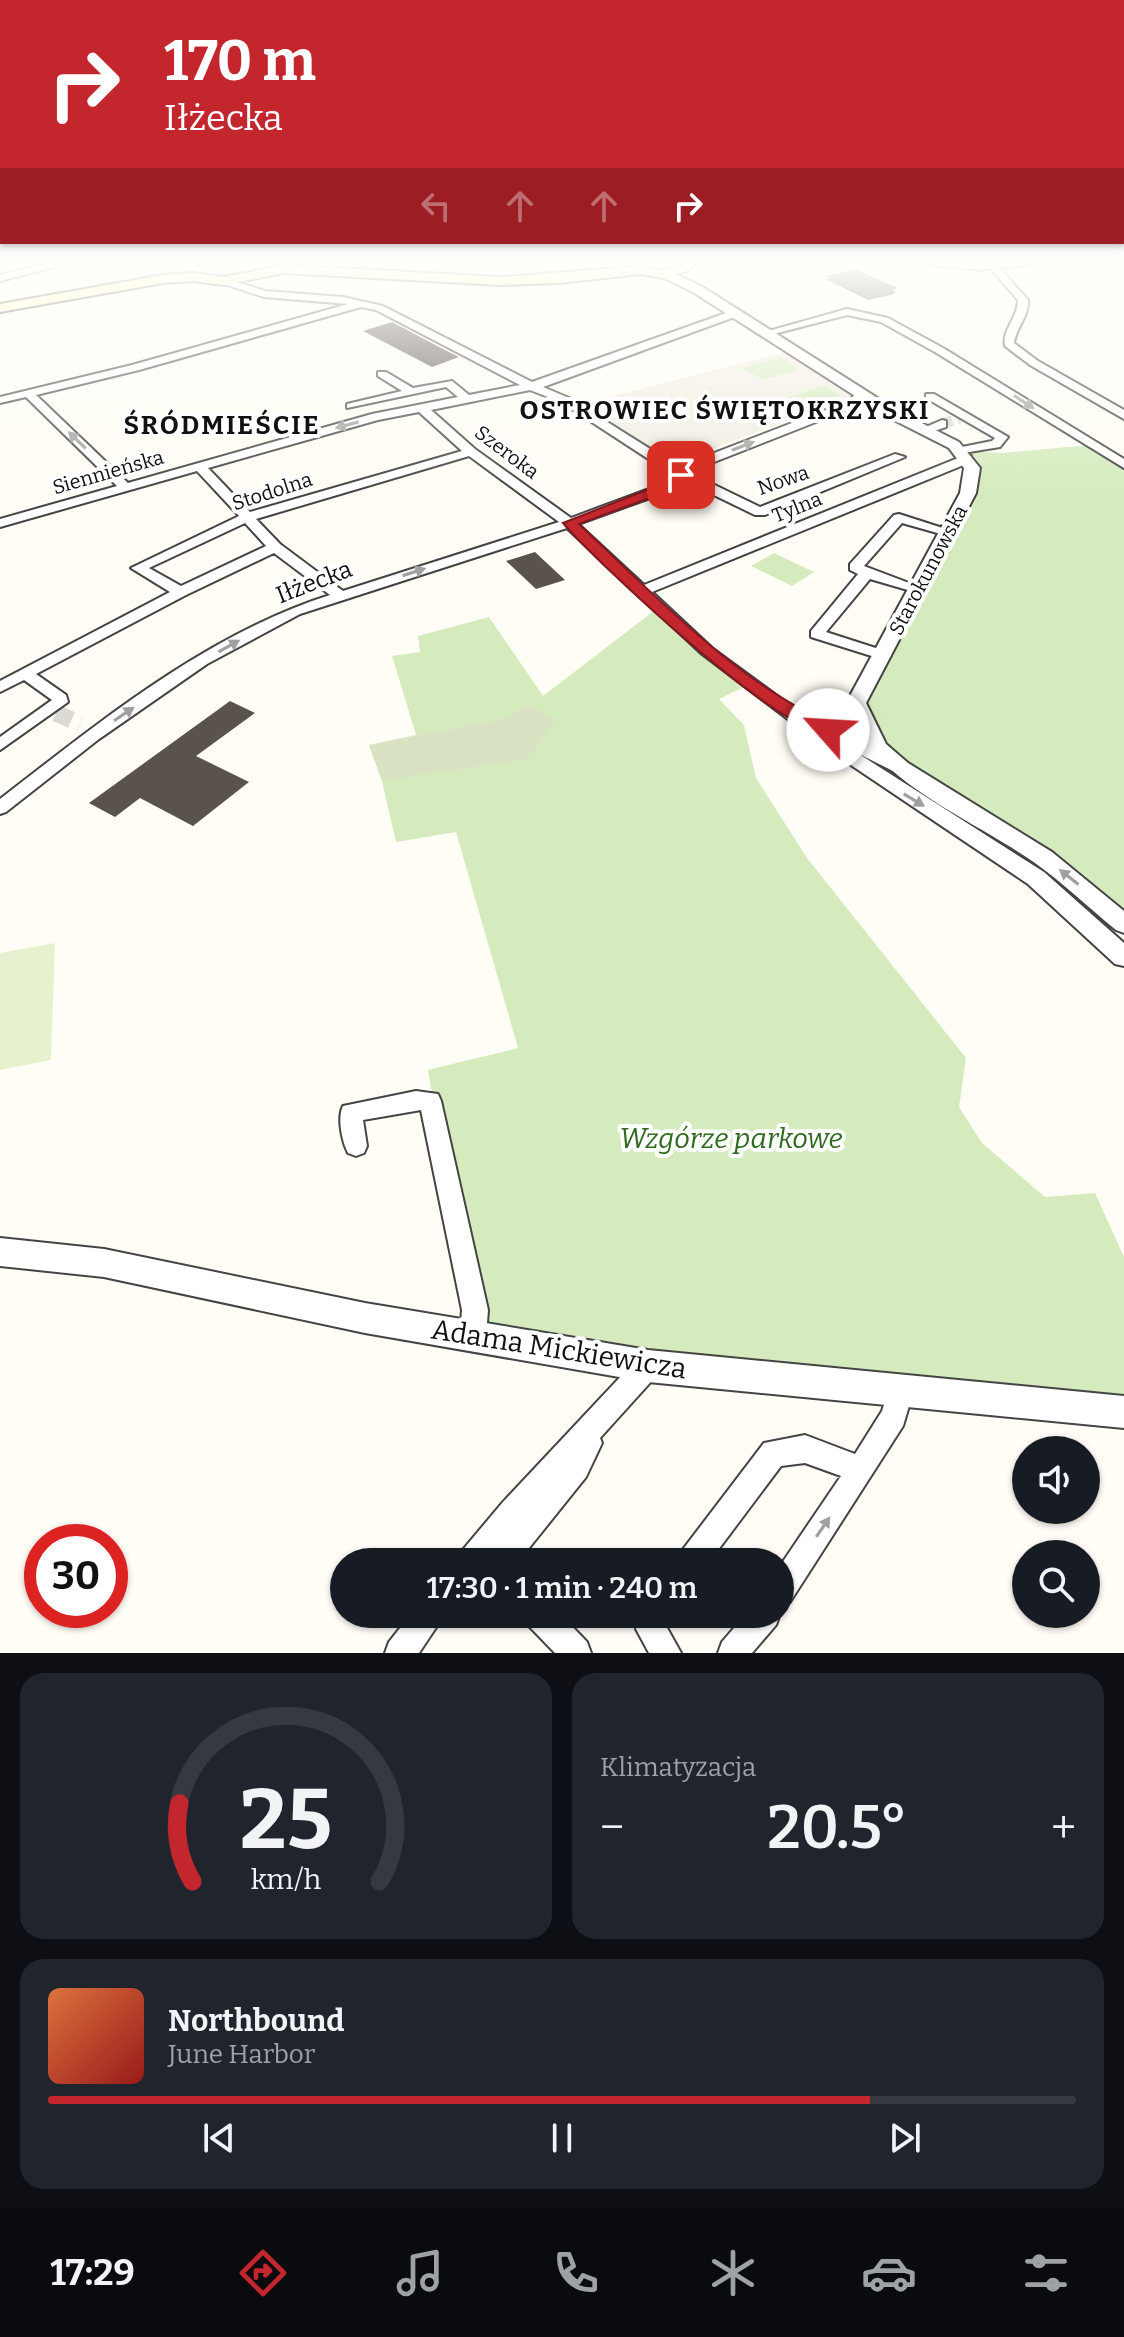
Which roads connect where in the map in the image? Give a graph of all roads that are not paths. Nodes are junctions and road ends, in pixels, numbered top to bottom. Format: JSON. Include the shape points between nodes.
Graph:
{"nodes":[{"id":1,"x":240,"y":338,"type":"edge"},
{"id":2,"x":441,"y":338,"type":"edge"},
{"id":3,"x":670,"y":338,"type":"edge"},
{"id":4,"x":774,"y":338,"type":"edge"},
{"id":5,"x":917,"y":338,"type":"edge"},
{"id":6,"x":1009,"y":338,"type":"edge"},
{"id":7,"x":382,"y":374,"type":"dead end"},
{"id":8,"x":531,"y":386,"type":"junction"},
{"id":9,"x":409,"y":390,"type":"junction"},
{"id":10,"x":354,"y":392,"type":"dead end"},
{"id":11,"x":28,"y":393,"type":"junction"},
{"id":12,"x":862,"y":393,"type":"junction"},
{"id":13,"x":930,"y":396,"type":"dead end"},
{"id":14,"x":0,"y":400,"type":"edge"},
{"id":15,"x":375,"y":400,"type":"junction"},
{"id":16,"x":468,"y":400,"type":"junction"},
{"id":17,"x":351,"y":406,"type":"dead end"},
{"id":18,"x":844,"y":407,"type":"junction"},
{"id":19,"x":423,"y":409,"type":"junction"},
{"id":20,"x":893,"y":414,"type":"junction"},
{"id":21,"x":1124,"y":415,"type":"edge"},
{"id":22,"x":942,"y":424,"type":"tunnel mouth"},
{"id":23,"x":925,"y":430,"type":"junction"},
{"id":24,"x":471,"y":452,"type":"junction"},
{"id":25,"x":964,"y":455,"type":"junction"},
{"id":26,"x":899,"y":457,"type":"dead end"},
{"id":27,"x":1124,"y":464,"type":"edge"},
{"id":28,"x":200,"y":467,"type":"junction"},
{"id":29,"x":681,"y":475,"type":"junction"},
{"id":30,"x":125,"y":487,"type":"junction"},
{"id":31,"x":245,"y":518,"type":"junction"},
{"id":32,"x":0,"y":523,"type":"edge"},
{"id":33,"x":569,"y":523,"type":"junction"},
{"id":34,"x":948,"y":532,"type":"junction"},
{"id":35,"x":275,"y":547,"type":"junction"},
{"id":36,"x":867,"y":573,"type":"junction"},
{"id":37,"x":918,"y":589,"type":"junction"},
{"id":38,"x":642,"y":591,"type":"junction"},
{"id":39,"x":181,"y":592,"type":"junction"},
{"id":40,"x":340,"y":596,"type":"junction"},
{"id":41,"x":883,"y":655,"type":"junction"},
{"id":42,"x":24,"y":673,"type":"junction"},
{"id":43,"x":0,"y":687,"type":"edge"},
{"id":44,"x":857,"y":704,"type":"junction"},
{"id":45,"x":785,"y":710,"type":"junction"},
{"id":46,"x":0,"y":745,"type":"edge"},
{"id":47,"x":848,"y":749,"type":"junction"},
{"id":48,"x":901,"y":768,"type":"junction"},
{"id":49,"x":0,"y":808,"type":"edge"},
{"id":50,"x":1124,"y":924,"type":"edge"},
{"id":51,"x":1124,"y":957,"type":"edge"},
{"id":52,"x":356,"y":1146,"type":"dead end"},
{"id":53,"x":0,"y":1252,"type":"edge"},
{"id":54,"x":473,"y":1336,"type":"junction"},
{"id":55,"x":648,"y":1366,"type":"junction"},
{"id":56,"x":901,"y":1389,"type":"junction"},
{"id":57,"x":1124,"y":1412,"type":"edge"},
{"id":58,"x":596,"y":1426,"type":"junction"},
{"id":59,"x":861,"y":1470,"type":"junction"},
{"id":60,"x":482,"y":1548,"type":"edge"},
{"id":61,"x":512,"y":1548,"type":"edge"},
{"id":62,"x":702,"y":1548,"type":"edge"},
{"id":63,"x":794,"y":1571,"type":"edge"},
{"id":64,"x":419,"y":1628,"type":"edge"},
{"id":65,"x":552,"y":1628,"type":"edge"},
{"id":66,"x":651,"y":1628,"type":"edge"},
{"id":67,"x":754,"y":1628,"type":"edge"},
{"id":68,"x":400,"y":1653,"type":"edge"},
{"id":69,"x":576,"y":1653,"type":"edge"},
{"id":70,"x":666,"y":1653,"type":"edge"},
{"id":71,"x":733,"y":1653,"type":"edge"}],
"edges":[{"from":1,"to":11,"type":"street"},
{"from":2,"to":8,"type":"street","name":"Nowa"},
{"from":3,"to":8,"type":"street","name":"Siennieńska"},
{"from":4,"to":12,"type":"street"},
{"from":5,"to":27,"type":"street","one_way":true},
{"from":6,"to":21,"type":"street","via":[[1009,344],[1034,363]]},
{"from":7,"to":9,"type":"street"},
{"from":8,"to":16,"type":"street","name":"Siennieńska"},
{"from":8,"to":29,"type":"street","name":"Nowa","via":[[565,400]]},
{"from":9,"to":15,"type":"street"},
{"from":9,"to":16,"type":"street","via":[[448,383]]},
{"from":10,"to":15,"type":"street"},
{"from":11,"to":14,"type":"street"},
{"from":30,"to":11,"type":"street","one_way":true},
{"from":12,"to":18,"type":"street"},
{"from":12,"to":20,"type":"street"},
{"from":13,"to":25,"type":"street","name":"Tylna","via":[[1003,440]]},
{"from":15,"to":17,"type":"street"},
{"from":16,"to":19,"type":"street","name":"Siennieńska"},
{"from":18,"to":20,"type":"street"},
{"from":29,"to":18,"type":"street","name":"Iłżecka","one_way":true},
{"from":19,"to":24,"type":"street","name":"Szeroka"},
{"from":19,"to":28,"type":"street","name":"Siennieńska","one_way":true},
{"from":20,"to":23,"type":"street"},
{"from":22,"to":23,"type":"street"},
{"from":23,"to":25,"type":"street"},
{"from":24,"to":31,"type":"street","name":"Stodolna"},
{"from":24,"to":33,"type":"street","name":"Szeroka"},
{"from":25,"to":34,"type":"street","name":"Starokunowska","via":[[972,468],[971,485]]},
{"from":25,"to":38,"type":"street","name":"Tylna"},
{"from":26,"to":29,"type":"street","name":"Nowa","via":[[760,512]]},
{"from":28,"to":30,"type":"street","name":"Siennieńska"},
{"from":28,"to":31,"type":"street"},
{"from":29,"to":33,"type":"street","name":"Iłżecka","via":[[659,490]]},
{"from":30,"to":32,"type":"street","name":"Siennieńska"},
{"from":31,"to":35,"type":"street"},
{"from":31,"to":39,"type":"street","name":"Stodolna","via":[[138,568]]},
{"from":33,"to":38,"type":"street","name":"Szeroka"},
{"from":40,"to":33,"type":"street","name":"Iłżecka","one_way":true},
{"from":34,"to":36,"type":"street","via":[[899,518],[855,567]]},
{"from":34,"to":37,"type":"street","name":"Starokunowska"},
{"from":35,"to":39,"type":"street"},
{"from":35,"to":40,"type":"street"},
{"from":36,"to":37,"type":"street"},
{"from":36,"to":41,"type":"street","via":[[816,634]]},
{"from":37,"to":41,"type":"street","name":"Starokunowska"},
{"from":38,"to":45,"type":"street","name":"Szeroka","via":[[707,651]]},
{"from":39,"to":42,"type":"street"},
{"from":49,"to":40,"type":"street","name":"Iłżecka","one_way":true,"via":[[87,729],[295,611]]},
{"from":41,"to":44,"type":"street","name":"Starokunowska"},
{"from":42,"to":43,"type":"street"},
{"from":42,"to":46,"type":"street","via":[[60,698],[58,706]]},
{"from":44,"to":45,"type":"street","via":[[808,713]]},
{"from":44,"to":47,"type":"street","name":"Starokunowska","via":[[848,718]]},
{"from":44,"to":48,"type":"street","via":[[879,748]]},
{"from":45,"to":47,"type":"street","name":"Szeroka"},
{"from":47,"to":48,"type":"street","name":"Szeroka"},
{"from":47,"to":51,"type":"street","one_way":true,"via":[[1036,878]]},
{"from":50,"to":48,"type":"street","one_way":true,"via":[[1044,858]]},
{"from":52,"to":54,"type":"street","via":[[351,1113],[430,1101],[475,1310]]},
{"from":53,"to":54,"type":"street","name":"Adama Mickiewicza","via":[[104,1263]]},
{"from":54,"to":55,"type":"street","name":"Adama Mickiewicza"},
{"from":55,"to":56,"type":"street","name":"Adama Mickiewicza"},
{"from":55,"to":58,"type":"street"},
{"from":56,"to":57,"type":"street","name":"Adama Mickiewicza"},
{"from":56,"to":59,"type":"street","via":[[894,1417]]},
{"from":58,"to":60,"type":"street"},
{"from":58,"to":61,"type":"street","via":[[576,1467]]},
{"from":59,"to":62,"type":"street","via":[[805,1449],[774,1453]]},
{"from":63,"to":59,"type":"street","one_way":true},
{"from":64,"to":68,"type":"street"},
{"from":65,"to":69,"type":"street"},
{"from":66,"to":70,"type":"street"},
{"from":67,"to":71,"type":"street"}]}
